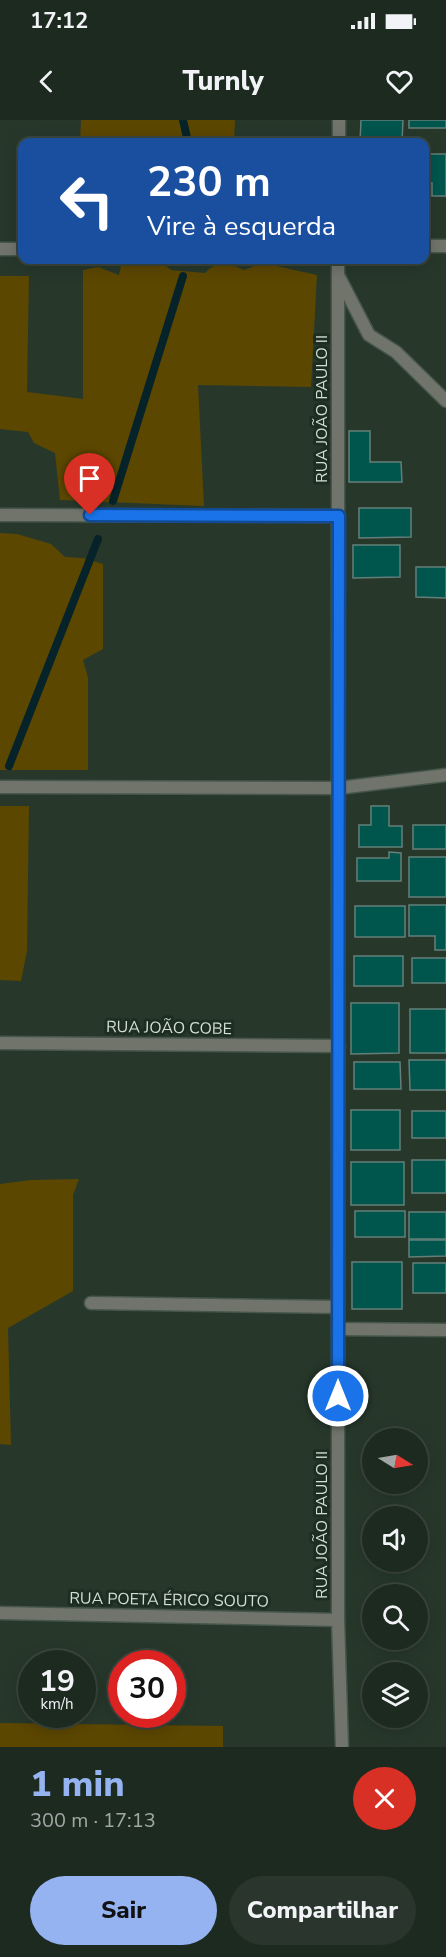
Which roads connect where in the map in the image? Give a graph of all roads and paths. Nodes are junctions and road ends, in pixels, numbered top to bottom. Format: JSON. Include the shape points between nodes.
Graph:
{"nodes":[{"id":1,"x":339,"y":120,"type":"edge"},
{"id":2,"x":339,"y":138,"type":"edge"},
{"id":3,"x":429,"y":246,"type":"edge"},
{"id":4,"x":446,"y":246,"type":"edge"},
{"id":5,"x":0,"y":249,"type":"edge"},
{"id":6,"x":18,"y":249,"type":"edge"},
{"id":7,"x":338,"y":264,"type":"edge"},
{"id":8,"x":338,"y":276,"type":"junction"},
{"id":9,"x":446,"y":401,"type":"edge"},
{"id":10,"x":0,"y":515,"type":"edge"},
{"id":11,"x":339,"y":516,"type":"junction"},
{"id":12,"x":446,"y":775,"type":"edge"},
{"id":13,"x":0,"y":787,"type":"edge"},
{"id":14,"x":339,"y":788,"type":"junction"},
{"id":15,"x":0,"y":1043,"type":"edge"},
{"id":16,"x":339,"y":1046,"type":"junction"},
{"id":17,"x":91,"y":1303,"type":"dead end"},
{"id":18,"x":338,"y":1306,"type":"junction"},
{"id":19,"x":338,"y":1329,"type":"junction"},
{"id":20,"x":446,"y":1330,"type":"edge"},
{"id":21,"x":0,"y":1613,"type":"edge"},
{"id":22,"x":338,"y":1620,"type":"junction"},
{"id":23,"x":342,"y":1747,"type":"edge"}],
"edges":[{"from":1,"to":2,"type":"street"},
{"from":3,"to":4,"type":"street"},
{"from":5,"to":6,"type":"street"},
{"from":7,"to":8,"type":"street","name":"RUA JOÃO PAULO II"},
{"from":8,"to":9,"type":"street","via":[[369,335],[396,352]]},
{"from":8,"to":11,"type":"street","name":"RUA JOÃO PAULO II"},
{"from":10,"to":11,"type":"street"},
{"from":11,"to":14,"type":"street","name":"RUA JOÃO PAULO II"},
{"from":12,"to":14,"type":"street"},
{"from":13,"to":14,"type":"street"},
{"from":14,"to":16,"type":"street","name":"RUA JOÃO PAULO II"},
{"from":15,"to":16,"type":"street","name":"RUA JOÃO COBE"},
{"from":16,"to":18,"type":"street","name":"RUA JOÃO PAULO II"},
{"from":17,"to":18,"type":"street"},
{"from":18,"to":19,"type":"street","name":"RUA JOÃO PAULO II"},
{"from":19,"to":20,"type":"street"},
{"from":19,"to":22,"type":"street","name":"RUA JOÃO PAULO II"},
{"from":21,"to":22,"type":"street","name":"RUA POETA ÉRICO SOUTO"},
{"from":22,"to":23,"type":"street","name":"RUA JOÃO PAULO II"}]}
